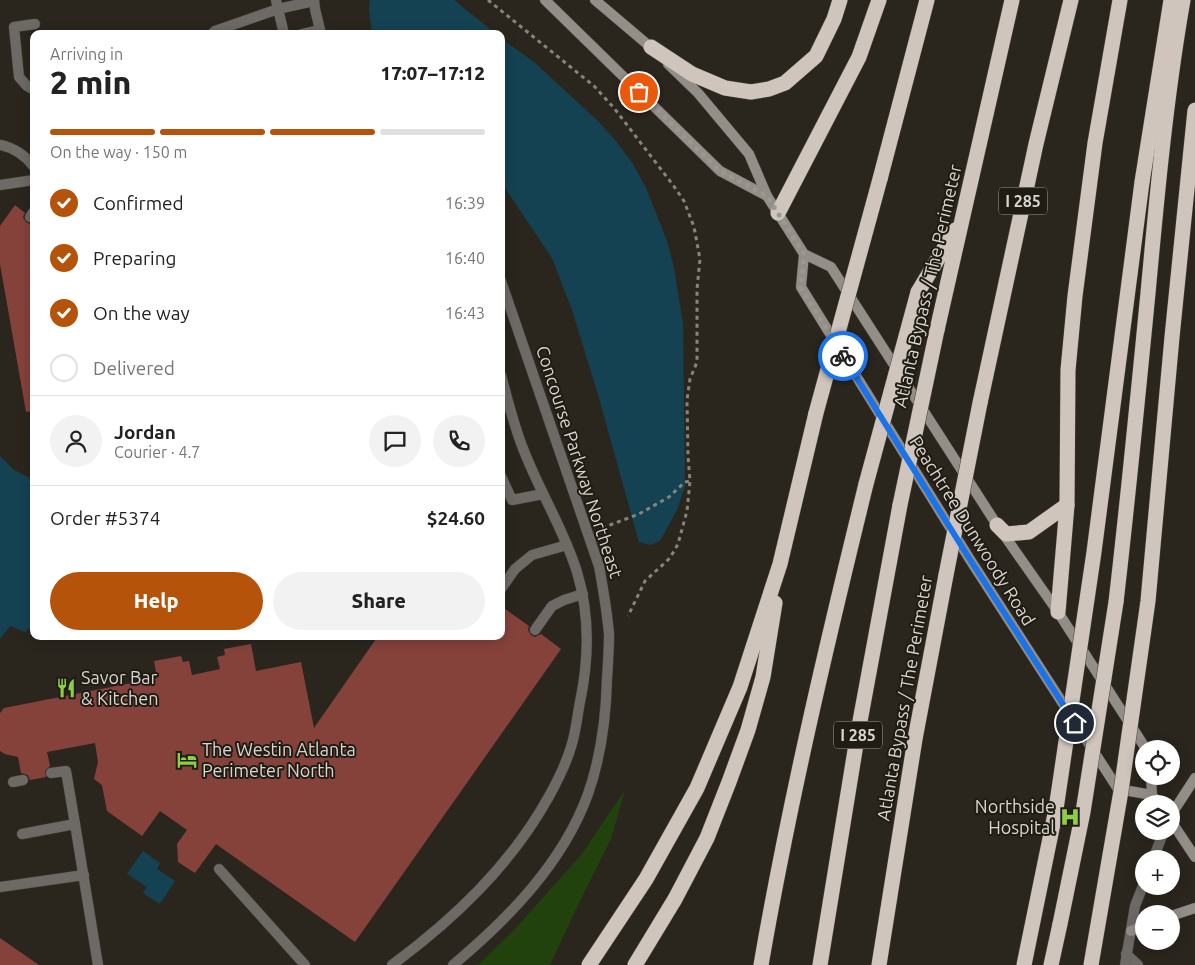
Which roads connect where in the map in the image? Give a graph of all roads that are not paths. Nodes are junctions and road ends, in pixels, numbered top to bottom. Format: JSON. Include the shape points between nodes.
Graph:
{"nodes":[{"id":1,"x":545,"y":0,"type":"edge"},
{"id":2,"x":596,"y":0,"type":"edge"},
{"id":3,"x":840,"y":0,"type":"edge"},
{"id":4,"x":878,"y":0,"type":"edge"},
{"id":5,"x":927,"y":0,"type":"edge"},
{"id":6,"x":1012,"y":0,"type":"edge"},
{"id":7,"x":1071,"y":0,"type":"edge"},
{"id":8,"x":1120,"y":0,"type":"edge"},
{"id":9,"x":1171,"y":0,"type":"edge"},
{"id":10,"x":1183,"y":0,"type":"edge"},
{"id":11,"x":314,"y":1,"type":"edge"},
{"id":12,"x":277,"y":4,"type":"edge"},
{"id":13,"x":36,"y":24,"type":"dead end"},
{"id":14,"x":217,"y":30,"type":"edge"},
{"id":15,"x":283,"y":30,"type":"edge"},
{"id":16,"x":321,"y":30,"type":"edge"},
{"id":17,"x":651,"y":47,"type":"junction"},
{"id":18,"x":30,"y":88,"type":"edge"},
{"id":19,"x":1195,"y":110,"type":"edge"},
{"id":20,"x":0,"y":145,"type":"edge"},
{"id":21,"x":30,"y":161,"type":"edge"},
{"id":22,"x":30,"y":181,"type":"edge"},
{"id":23,"x":0,"y":186,"type":"edge"},
{"id":24,"x":767,"y":196,"type":"junction"},
{"id":25,"x":778,"y":213,"type":"junction"},
{"id":26,"x":963,"y":216,"type":"junction"},
{"id":27,"x":804,"y":254,"type":"junction"},
{"id":28,"x":505,"y":293,"type":"edge"},
{"id":29,"x":505,"y":391,"type":"edge"},
{"id":30,"x":505,"y":485,"type":"edge"},
{"id":31,"x":543,"y":494,"type":"junction"},
{"id":32,"x":1067,"y":505,"type":"junction"},
{"id":33,"x":997,"y":525,"type":"junction"},
{"id":34,"x":568,"y":545,"type":"junction"},
{"id":35,"x":780,"y":564,"type":"junction"},
{"id":36,"x":505,"y":583,"type":"edge"},
{"id":37,"x":583,"y":594,"type":"junction"},
{"id":38,"x":1058,"y":612,"type":"junction"},
{"id":39,"x":534,"y":630,"type":"dead end"},
{"id":40,"x":1140,"y":740,"type":"edge"},
{"id":41,"x":51,"y":774,"type":"dead end"},
{"id":42,"x":1195,"y":778,"type":"edge"},
{"id":43,"x":1138,"y":795,"type":"edge"},
{"id":44,"x":1180,"y":801,"type":"edge"},
{"id":45,"x":75,"y":824,"type":"junction"},
{"id":46,"x":22,"y":834,"type":"dead end"},
{"id":47,"x":1180,"y":834,"type":"edge"},
{"id":48,"x":1195,"y":857,"type":"edge"},
{"id":49,"x":219,"y":869,"type":"dead end"},
{"id":50,"x":84,"y":875,"type":"junction"},
{"id":51,"x":0,"y":888,"type":"edge"},
{"id":52,"x":1139,"y":895,"type":"edge"},
{"id":53,"x":1195,"y":908,"type":"edge"},
{"id":54,"x":1180,"y":913,"type":"edge"},
{"id":55,"x":1135,"y":930,"type":"edge"},
{"id":56,"x":1131,"y":932,"type":"junction"},
{"id":57,"x":1126,"y":954,"type":"junction"},
{"id":58,"x":98,"y":965,"type":"edge"},
{"id":59,"x":304,"y":965,"type":"edge"},
{"id":60,"x":392,"y":965,"type":"edge"},
{"id":61,"x":453,"y":965,"type":"edge"},
{"id":62,"x":589,"y":965,"type":"edge"},
{"id":63,"x":635,"y":965,"type":"edge"},
{"id":64,"x":761,"y":965,"type":"edge"},
{"id":65,"x":820,"y":965,"type":"edge"},
{"id":66,"x":879,"y":965,"type":"edge"},
{"id":67,"x":1024,"y":965,"type":"edge"},
{"id":68,"x":1051,"y":965,"type":"edge"},
{"id":69,"x":1091,"y":965,"type":"edge"},
{"id":70,"x":1125,"y":965,"type":"edge"},
{"id":71,"x":1138,"y":965,"type":"edge"}],
"edges":[{"from":1,"to":24,"type":"main road","via":[[720,171]]},
{"from":2,"to":17,"type":"main road"},
{"from":3,"to":17,"type":"highway","via":[[816,56],[785,83],[769,89],[751,92],[725,88],[692,74]]},
{"from":4,"to":25,"type":"highway","via":[[859,57]]},
{"from":5,"to":35,"type":"highway","bridge":true,"via":[[816,413]]},
{"from":6,"to":26,"type":"highway","name":"Atlanta Bypass / The Perimeter","number":"I 285"},
{"from":7,"to":66,"type":"highway","name":"Atlanta Bypass / The Perimeter","number":"I 285","bridge":true,"via":[[980,402],[915,739]]},
{"from":8,"to":32,"type":"highway","via":[[1095,143],[1074,305],[1068,370]]},
{"from":9,"to":67,"type":"highway","bridge":true,"via":[[1142,182],[1094,552],[1059,789]]},
{"from":10,"to":68,"type":"highway","bridge":true,"via":[[1160,162],[1116,602],[1083,812]]},
{"from":11,"to":12,"type":"street"},
{"from":11,"to":16,"type":"street"},
{"from":12,"to":14,"type":"street"},
{"from":12,"to":15,"type":"street"},
{"from":13,"to":18,"type":"street","via":[[14,27],[19,77]]},
{"from":17,"to":24,"type":"main road","via":[[698,93],[749,154]]},
{"from":19,"to":69,"type":"highway","bridge":true,"via":[[1148,601],[1121,791]]},
{"from":20,"to":21,"type":"street","via":[[12,148]]},
{"from":22,"to":23,"type":"street"},
{"from":24,"to":25,"type":"main road"},
{"from":25,"to":27,"type":"main road"},
{"from":26,"to":64,"type":"highway","bridge":true,"via":[[918,292],[866,484],[826,646]]},
{"from":26,"to":65,"type":"highway","name":"Atlanta Bypass / The Perimeter","number":"I 285","bridge":true,"via":[[900,506],[858,732]]},
{"from":27,"to":33,"type":"main road","name":"Peachtree Dunwoody Road","via":[[831,266]]},
{"from":27,"to":43,"type":"main road","name":"Peachtree Dunwoody Road","via":[[801,288],[1118,789]]},
{"from":28,"to":61,"type":"street","name":"Concourse Parkway Northeast","via":[[599,566],[609,635],[606,716],[588,795],[569,835],[515,908]]},
{"from":29,"to":31,"type":"street","name":"Concourse Parkway Northeast","via":[[513,423]]},
{"from":30,"to":31,"type":"street","via":[[512,500]]},
{"from":31,"to":34,"type":"street","name":"Concourse Parkway Northeast"},
{"from":32,"to":33,"type":"highway","via":[[1028,532],[1006,534]]},
{"from":32,"to":38,"type":"highway"},
{"from":33,"to":38,"type":"main road","name":"Peachtree Dunwoody Road"},
{"from":34,"to":36,"type":"street","via":[[532,555],[515,569]]},
{"from":34,"to":37,"type":"street","name":"Concourse Parkway Northeast"},
{"from":35,"to":62,"type":"highway","via":[[740,687],[697,788],[646,879]]},
{"from":35,"to":63,"type":"highway","via":[[763,677],[748,730],[707,838]]},
{"from":37,"to":39,"type":"street","via":[[552,606]]},
{"from":37,"to":60,"type":"street","name":"Concourse Parkway Northeast","via":[[588,637],[586,675],[571,746],[558,780],[516,848],[487,882],[422,943]]},
{"from":38,"to":40,"type":"main road","name":"Peachtree Dunwoody Road"},
{"from":41,"to":45,"type":"street","via":[[66,771]]},
{"from":42,"to":44,"type":"main road"},
{"from":45,"to":46,"type":"street"},
{"from":45,"to":50,"type":"street"},
{"from":47,"to":48,"type":"main road"},
{"from":49,"to":59,"type":"street"},
{"from":50,"to":51,"type":"street"},
{"from":50,"to":58,"type":"street"},
{"from":52,"to":56,"type":"street"},
{"from":53,"to":54,"type":"main road"},
{"from":55,"to":56,"type":"main road"},
{"from":56,"to":57,"type":"street"},
{"from":57,"to":70,"type":"street"},
{"from":57,"to":71,"type":"street"}]}
